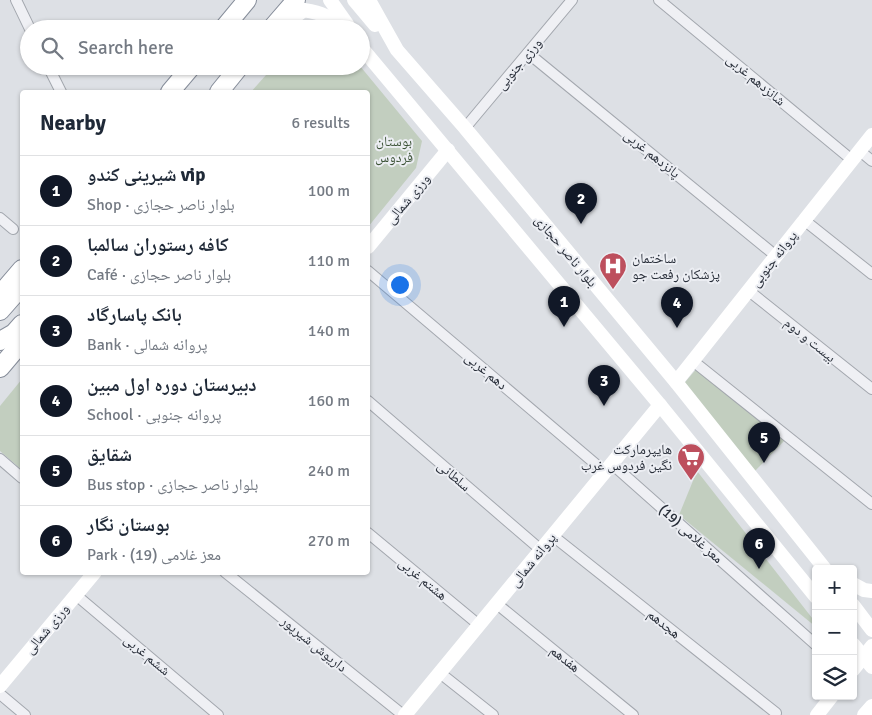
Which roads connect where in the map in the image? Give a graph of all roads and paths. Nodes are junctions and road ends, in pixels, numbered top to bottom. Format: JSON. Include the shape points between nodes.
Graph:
{"nodes":[{"id":1,"x":16,"y":0,"type":"edge"},
{"id":2,"x":246,"y":0,"type":"edge"},
{"id":3,"x":296,"y":0,"type":"edge"},
{"id":4,"x":330,"y":0,"type":"edge"},
{"id":5,"x":354,"y":0,"type":"edge"},
{"id":6,"x":368,"y":0,"type":"edge"},
{"id":7,"x":572,"y":0,"type":"edge"},
{"id":8,"x":659,"y":0,"type":"edge"},
{"id":9,"x":26,"y":20,"type":"edge"},
{"id":10,"x":230,"y":20,"type":"edge"},
{"id":11,"x":279,"y":20,"type":"edge"},
{"id":12,"x":290,"y":20,"type":"edge"},
{"id":13,"x":335,"y":20,"type":"edge"},
{"id":14,"x":344,"y":20,"type":"edge"},
{"id":15,"x":397,"y":50,"type":"junction"},
{"id":16,"x":528,"y":52,"type":"junction"},
{"id":17,"x":370,"y":56,"type":"edge"},
{"id":18,"x":52,"y":75,"type":"edge"},
{"id":19,"x":184,"y":75,"type":"edge"},
{"id":20,"x":233,"y":75,"type":"edge"},
{"id":21,"x":60,"y":90,"type":"edge"},
{"id":22,"x":172,"y":90,"type":"edge"},
{"id":23,"x":221,"y":90,"type":"edge"},
{"id":24,"x":465,"y":128,"type":"junction"},
{"id":25,"x":872,"y":135,"type":"edge"},
{"id":26,"x":448,"y":150,"type":"junction"},
{"id":27,"x":856,"y":155,"type":"junction"},
{"id":28,"x":872,"y":161,"type":"edge"},
{"id":29,"x":0,"y":218,"type":"edge"},
{"id":30,"x":804,"y":220,"type":"junction"},
{"id":31,"x":13,"y":229,"type":"dead end"},
{"id":32,"x":370,"y":245,"type":"edge"},
{"id":33,"x":776,"y":256,"type":"junction"},
{"id":34,"x":20,"y":271,"type":"edge"},
{"id":35,"x":370,"y":272,"type":"edge"},
{"id":36,"x":872,"y":274,"type":"edge"},
{"id":37,"x":20,"y":288,"type":"edge"},
{"id":38,"x":749,"y":291,"type":"junction"},
{"id":39,"x":0,"y":295,"type":"edge"},
{"id":40,"x":0,"y":311,"type":"edge"},
{"id":41,"x":20,"y":326,"type":"edge"},
{"id":42,"x":0,"y":341,"type":"edge"},
{"id":43,"x":20,"y":344,"type":"edge"},
{"id":44,"x":693,"y":361,"type":"junction"},
{"id":45,"x":0,"y":368,"type":"edge"},
{"id":46,"x":676,"y":382,"type":"junction"},
{"id":47,"x":872,"y":390,"type":"edge"},
{"id":48,"x":370,"y":403,"type":"edge"},
{"id":49,"x":660,"y":405,"type":"junction"},
{"id":50,"x":0,"y":459,"type":"edge"},
{"id":51,"x":608,"y":468,"type":"junction"},
{"id":52,"x":20,"y":476,"type":"edge"},
{"id":53,"x":872,"y":504,"type":"edge"},
{"id":54,"x":370,"y":535,"type":"edge"},
{"id":55,"x":553,"y":536,"type":"junction"},
{"id":56,"x":541,"y":550,"type":"junction"},
{"id":57,"x":824,"y":565,"type":"edge"},
{"id":58,"x":93,"y":575,"type":"edge"},
{"id":59,"x":229,"y":575,"type":"edge"},
{"id":60,"x":857,"y":586,"type":"edge"},
{"id":61,"x":872,"y":591,"type":"edge"},
{"id":62,"x":812,"y":592,"type":"edge"},
{"id":63,"x":76,"y":595,"type":"junction"},
{"id":64,"x":497,"y":604,"type":"junction"},
{"id":65,"x":857,"y":610,"type":"edge"},
{"id":66,"x":479,"y":625,"type":"junction"},
{"id":67,"x":872,"y":630,"type":"edge"},
{"id":68,"x":812,"y":642,"type":"edge"},
{"id":69,"x":857,"y":647,"type":"edge"},
{"id":70,"x":869,"y":657,"type":"edge"},
{"id":71,"x":857,"y":667,"type":"edge"},
{"id":72,"x":440,"y":673,"type":"junction"},
{"id":73,"x":0,"y":686,"type":"edge"},
{"id":74,"x":0,"y":694,"type":"edge"},
{"id":75,"x":829,"y":700,"type":"edge"},
{"id":76,"x":872,"y":706,"type":"edge"},
{"id":77,"x":776,"y":713,"type":"dead end"},
{"id":78,"x":25,"y":715,"type":"edge"},
{"id":79,"x":218,"y":715,"type":"edge"},
{"id":80,"x":404,"y":715,"type":"edge"},
{"id":81,"x":493,"y":715,"type":"edge"},
{"id":82,"x":633,"y":715,"type":"edge"},
{"id":83,"x":817,"y":715,"type":"edge"},
{"id":84,"x":864,"y":715,"type":"edge"}],
"edges":[{"from":1,"to":9,"type":"street"},
{"from":2,"to":10,"type":"highway"},
{"from":3,"to":11,"type":"highway"},
{"from":4,"to":14,"type":"main road"},
{"from":5,"to":15,"type":"main road"},
{"from":6,"to":15,"type":"main road","name":"بلوار ناصر حجازی"},
{"from":7,"to":16,"type":"street","name":"ورزی جنوبی"},
{"from":8,"to":27,"type":"street","name":"شانزدهم غربی"},
{"from":12,"to":13,"type":"main road","via":[[304,10]]},
{"from":15,"to":24,"type":"main road","name":"بلوار ناصر حجازی"},
{"from":16,"to":24,"type":"street","name":"ورزی جنوبی"},
{"from":16,"to":33,"type":"street","name":"پانزدهم غربی"},
{"from":17,"to":26,"type":"main road","name":"بلوار ناصر حجازی"},
{"from":18,"to":21,"type":"street"},
{"from":19,"to":22,"type":"highway"},
{"from":20,"to":23,"type":"highway"},
{"from":24,"to":46,"type":"main road","name":"بلوار ناصر حجازی"},
{"from":25,"to":27,"type":"main road","name":"پروانه جنوبی"},
{"from":26,"to":32,"type":"main road","name":"ورزی شمالی"},
{"from":26,"to":49,"type":"main road","name":"بلوار ناصر حجازی"},
{"from":27,"to":28,"type":"street","name":"شانزدهم غربی"},
{"from":27,"to":30,"type":"main road","name":"پروانه جنوبی"},
{"from":29,"to":31,"type":"street"},
{"from":30,"to":33,"type":"main road","name":"پروانه جنوبی"},
{"from":30,"to":36,"type":"street"},
{"from":33,"to":38,"type":"main road","name":"پروانه جنوبی"},
{"from":34,"to":39,"type":"highway"},
{"from":35,"to":51,"type":"street","name":"دهم غربی"},
{"from":37,"to":40,"type":"highway"},
{"from":38,"to":44,"type":"main road","name":"پروانه جنوبی"},
{"from":38,"to":47,"type":"street","name":"بیست و دوم"},
{"from":41,"to":42,"type":"highway"},
{"from":43,"to":45,"type":"highway"},
{"from":44,"to":46,"type":"main road","name":"پروانه جنوبی"},
{"from":44,"to":53,"type":"street"},
{"from":46,"to":57,"type":"main road","name":"بلوار ناصر حجازی"},
{"from":48,"to":56,"type":"street","name":"سلطانی"},
{"from":49,"to":51,"type":"main road","name":"پروانه شمالی"},
{"from":49,"to":62,"type":"main road","name":"بلوار ناصر حجازی"},
{"from":50,"to":52,"type":"street"},
{"from":51,"to":55,"type":"main road","name":"پروانه شمالی"},
{"from":51,"to":68,"type":"street","name":"معز غلامی (19)"},
{"from":54,"to":66,"type":"street","name":"هشتم غربی"},
{"from":55,"to":56,"type":"main road","name":"پروانه شمالی"},
{"from":55,"to":77,"type":"street","name":"هجدهم"},
{"from":56,"to":64,"type":"main road","name":"پروانه شمالی"},
{"from":58,"to":63,"type":"main road","name":"ورزی شمالی"},
{"from":59,"to":80,"type":"street","name":"داریوش شیرپور"},
{"from":60,"to":61,"type":"main road"},
{"from":63,"to":73,"type":"main road","name":"ورزی شمالی"},
{"from":63,"to":79,"type":"street","name":"ششم غربی"},
{"from":64,"to":66,"type":"main road","name":"پروانه شمالی"},
{"from":64,"to":82,"type":"street","name":"هفدهم"},
{"from":65,"to":67,"type":"main road"},
{"from":66,"to":72,"type":"main road","name":"پروانه شمالی"},
{"from":69,"to":70,"type":"main road"},
{"from":70,"to":71,"type":"main road"},
{"from":72,"to":80,"type":"main road","name":"پروانه شمالی"},
{"from":72,"to":81,"type":"street"},
{"from":74,"to":78,"type":"street"},
{"from":75,"to":83,"type":"main road"},
{"from":76,"to":84,"type":"main road"}]}
